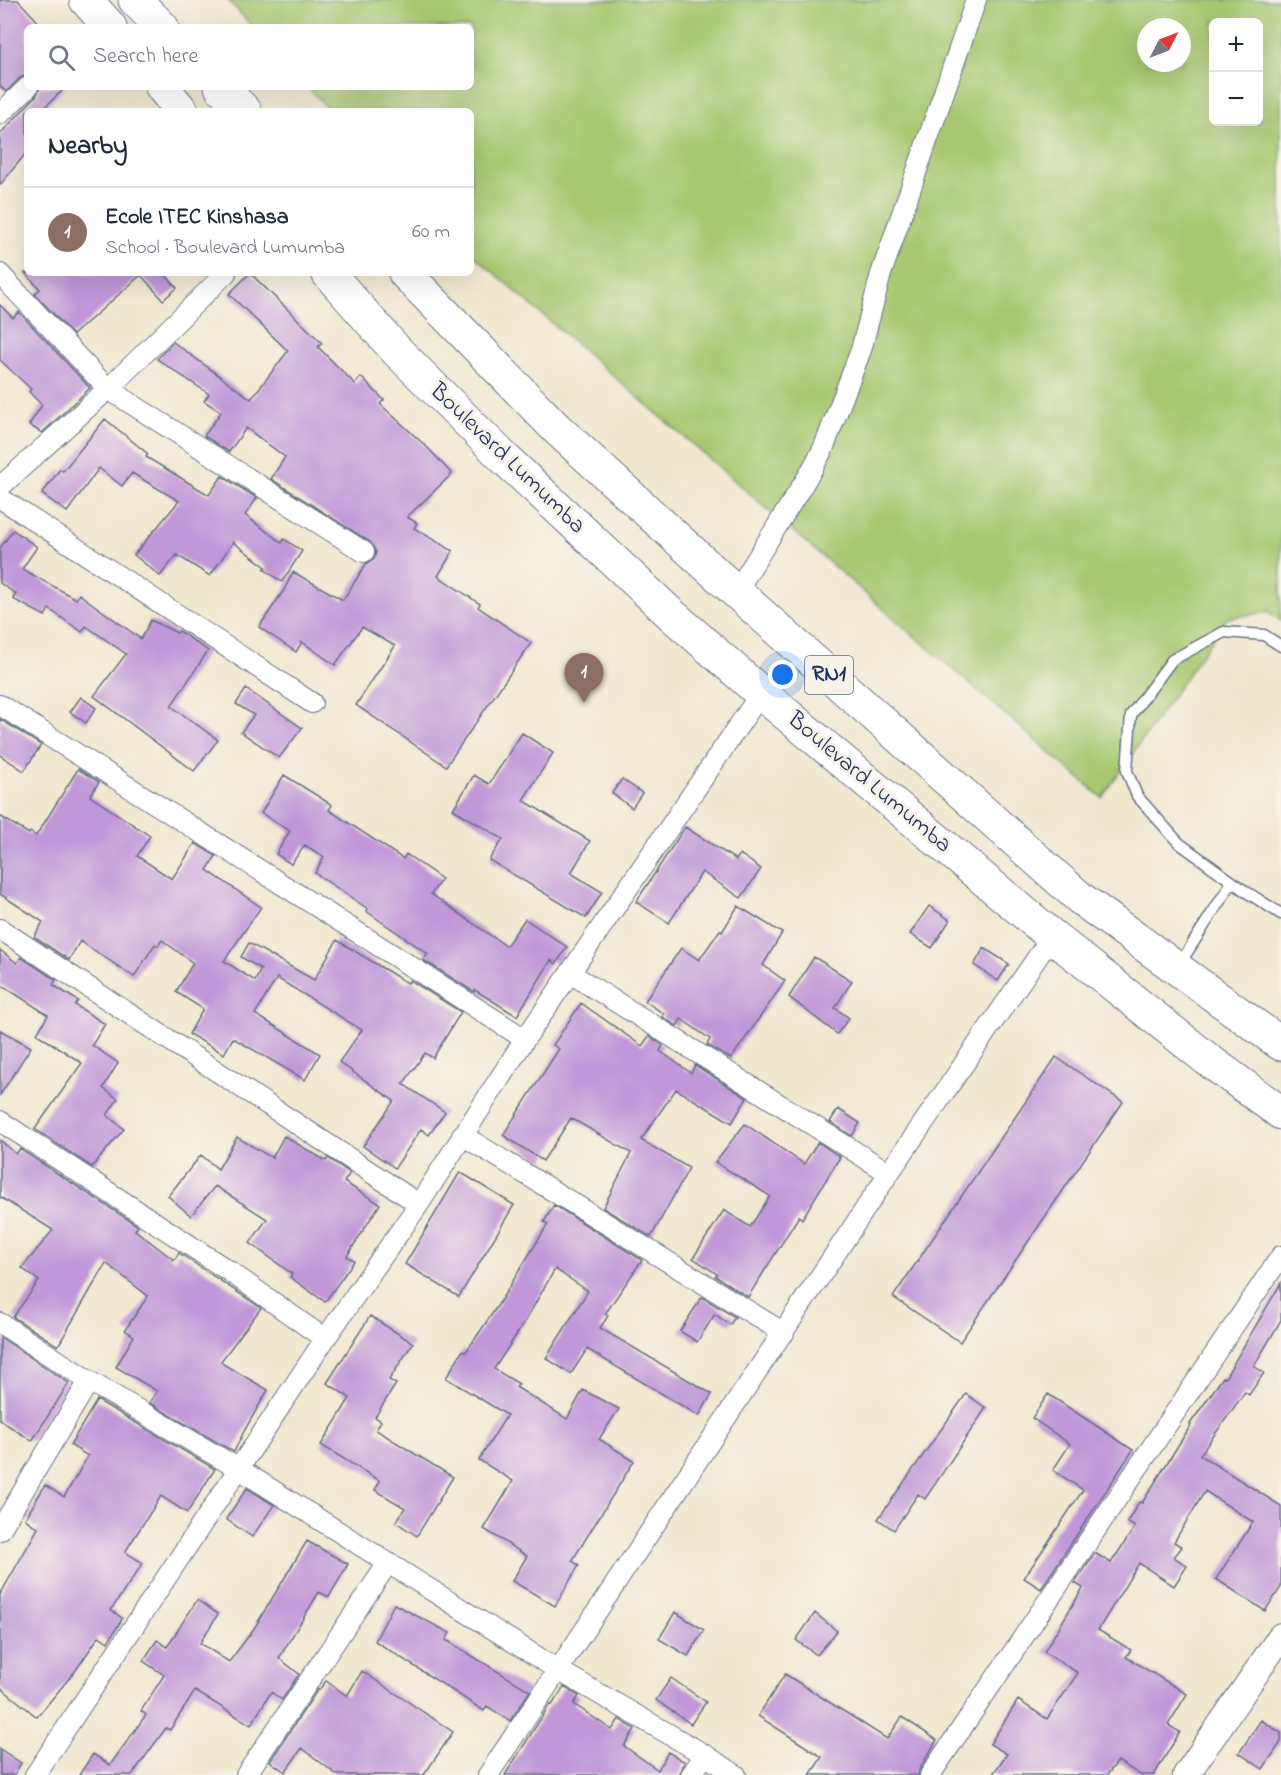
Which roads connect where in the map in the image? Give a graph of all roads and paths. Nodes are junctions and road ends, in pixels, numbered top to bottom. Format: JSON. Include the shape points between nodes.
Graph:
{"nodes":[{"id":1,"x":135,"y":0,"type":"edge"},
{"id":2,"x":976,"y":0,"type":"edge"},
{"id":3,"x":159,"y":24,"type":"edge"},
{"id":4,"x":25,"y":90,"type":"edge"},
{"id":5,"x":164,"y":90,"type":"edge"},
{"id":6,"x":224,"y":90,"type":"edge"},
{"id":7,"x":180,"y":108,"type":"edge"},
{"id":8,"x":242,"y":108,"type":"edge"},
{"id":9,"x":0,"y":114,"type":"edge"},
{"id":10,"x":0,"y":274,"type":"edge"},
{"id":11,"x":223,"y":276,"type":"edge"},
{"id":12,"x":331,"y":276,"type":"edge"},
{"id":13,"x":408,"y":276,"type":"edge"},
{"id":14,"x":108,"y":389,"type":"junction"},
{"id":15,"x":0,"y":487,"type":"edge"},
{"id":16,"x":0,"y":498,"type":"edge"},
{"id":17,"x":364,"y":552,"type":"dead end"},
{"id":18,"x":736,"y":592,"type":"junction"},
{"id":19,"x":1281,"y":646,"type":"edge"},
{"id":20,"x":761,"y":693,"type":"junction"},
{"id":21,"x":312,"y":703,"type":"dead end"},
{"id":22,"x":0,"y":705,"type":"edge"},
{"id":23,"x":1232,"y":882,"type":"junction"},
{"id":24,"x":1281,"y":914,"type":"edge"},
{"id":25,"x":0,"y":929,"type":"edge"},
{"id":26,"x":1052,"y":936,"type":"junction"},
{"id":27,"x":1176,"y":969,"type":"junction"},
{"id":28,"x":570,"y":973,"type":"junction"},
{"id":29,"x":525,"y":1039,"type":"junction"},
{"id":30,"x":1281,"y":1044,"type":"edge"},
{"id":31,"x":1281,"y":1113,"type":"edge"},
{"id":32,"x":0,"y":1121,"type":"edge"},
{"id":33,"x":462,"y":1135,"type":"junction"},
{"id":34,"x":890,"y":1173,"type":"junction"},
{"id":35,"x":419,"y":1204,"type":"junction"},
{"id":36,"x":1281,"y":1256,"type":"edge"},
{"id":37,"x":0,"y":1323,"type":"edge"},
{"id":38,"x":784,"y":1333,"type":"junction"},
{"id":39,"x":325,"y":1339,"type":"junction"},
{"id":40,"x":89,"y":1381,"type":"junction"},
{"id":41,"x":239,"y":1469,"type":"junction"},
{"id":42,"x":0,"y":1530,"type":"edge"},
{"id":43,"x":388,"y":1563,"type":"junction"},
{"id":44,"x":1281,"y":1636,"type":"edge"},
{"id":45,"x":558,"y":1670,"type":"junction"},
{"id":46,"x":705,"y":1755,"type":"junction"},
{"id":47,"x":35,"y":1775,"type":"edge"},
{"id":48,"x":246,"y":1775,"type":"edge"},
{"id":49,"x":488,"y":1775,"type":"edge"},
{"id":50,"x":691,"y":1775,"type":"edge"},
{"id":51,"x":736,"y":1775,"type":"edge"},
{"id":52,"x":930,"y":1775,"type":"edge"},
{"id":53,"x":1186,"y":1775,"type":"edge"}],
"edges":[{"from":1,"to":3,"type":"highway"},
{"from":2,"to":18,"type":"street","via":[[889,252],[861,350],[824,447]]},
{"from":4,"to":9,"type":"street"},
{"from":5,"to":7,"type":"highway"},
{"from":6,"to":8,"type":"highway"},
{"from":10,"to":14,"type":"street"},
{"from":11,"to":14,"type":"street"},
{"from":12,"to":20,"type":"highway","name":"Boulevard Lumumba","number":"RN1","via":[[396,350],[503,457]]},
{"from":13,"to":18,"type":"highway","number":"RN1","via":[[558,430]]},
{"from":14,"to":15,"type":"street"},
{"from":14,"to":17,"type":"street"},
{"from":16,"to":21,"type":"street"},
{"from":18,"to":27,"type":"highway","number":"RN1","via":[[1081,899]]},
{"from":19,"to":23,"type":"lane","via":[[1264,635],[1224,632],[1172,660],[1131,715],[1127,771],[1137,796],[1179,843]]},
{"from":20,"to":26,"type":"highway","name":"Boulevard Lumumba","number":"RN1"},
{"from":20,"to":28,"type":"street"},
{"from":22,"to":29,"type":"street"},
{"from":23,"to":24,"type":"lane"},
{"from":23,"to":27,"type":"lane"},
{"from":25,"to":35,"type":"street"},
{"from":26,"to":31,"type":"highway","name":"Boulevard Lumumba","number":"RN1"},
{"from":26,"to":34,"type":"street"},
{"from":27,"to":30,"type":"highway","number":"RN1"},
{"from":28,"to":29,"type":"street"},
{"from":28,"to":34,"type":"street"},
{"from":29,"to":33,"type":"street"},
{"from":32,"to":39,"type":"street"},
{"from":33,"to":35,"type":"street"},
{"from":33,"to":38,"type":"street"},
{"from":34,"to":38,"type":"street"},
{"from":35,"to":39,"type":"street"},
{"from":36,"to":52,"type":"street"},
{"from":37,"to":40,"type":"street"},
{"from":38,"to":45,"type":"street"},
{"from":39,"to":41,"type":"street"},
{"from":40,"to":41,"type":"street"},
{"from":40,"to":42,"type":"street"},
{"from":41,"to":43,"type":"street"},
{"from":41,"to":47,"type":"street"},
{"from":43,"to":45,"type":"street"},
{"from":43,"to":48,"type":"street"},
{"from":44,"to":53,"type":"street"},
{"from":45,"to":46,"type":"street"},
{"from":45,"to":49,"type":"street"},
{"from":46,"to":50,"type":"street"},
{"from":46,"to":51,"type":"street"}]}
